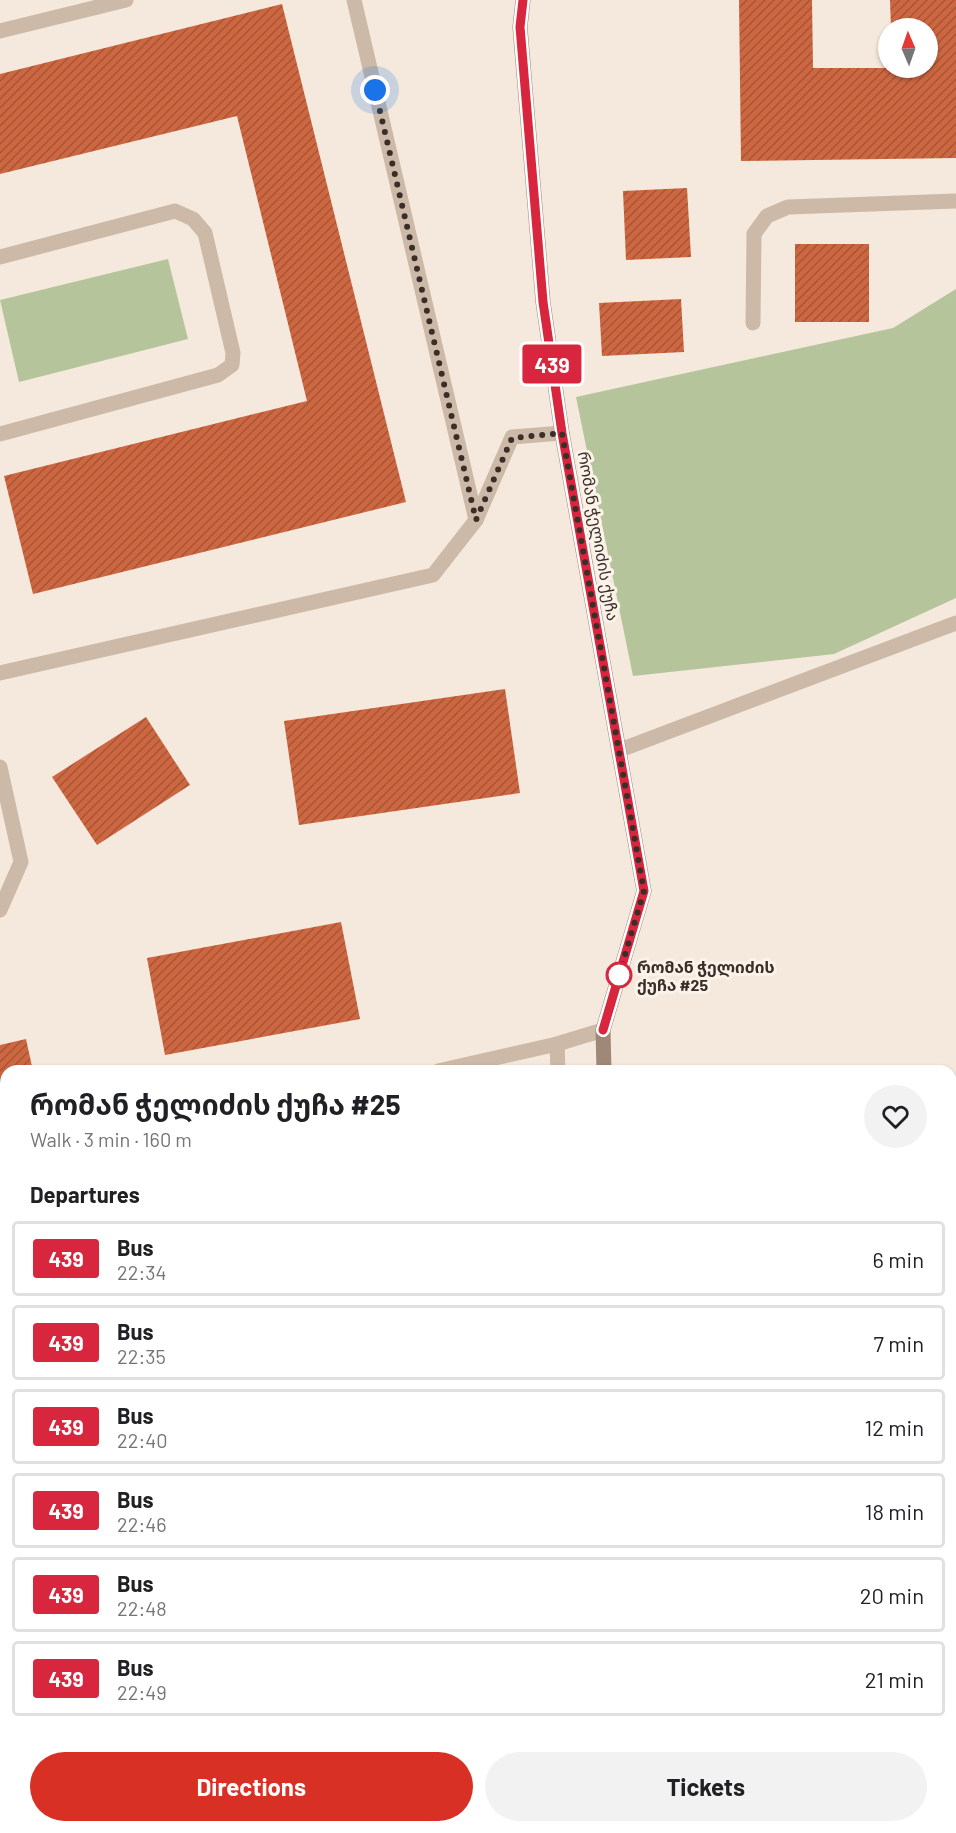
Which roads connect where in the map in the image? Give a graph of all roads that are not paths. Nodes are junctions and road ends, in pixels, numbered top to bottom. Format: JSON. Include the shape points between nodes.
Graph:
{"nodes":[{"id":1,"x":126,"y":0,"type":"edge"},
{"id":2,"x":354,"y":0,"type":"edge"},
{"id":3,"x":523,"y":0,"type":"edge"},
{"id":4,"x":0,"y":31,"type":"edge"},
{"id":5,"x":956,"y":201,"type":"edge"},
{"id":6,"x":0,"y":257,"type":"edge"},
{"id":7,"x":753,"y":323,"type":"dead end"},
{"id":8,"x":562,"y":433,"type":"junction"},
{"id":9,"x":0,"y":434,"type":"edge"},
{"id":10,"x":476,"y":520,"type":"junction"},
{"id":11,"x":956,"y":623,"type":"edge"},
{"id":12,"x":0,"y":673,"type":"edge"},
{"id":13,"x":620,"y":750,"type":"junction"},
{"id":14,"x":0,"y":767,"type":"edge"},
{"id":15,"x":0,"y":910,"type":"edge"},
{"id":16,"x":603,"y":1030,"type":"junction"},
{"id":17,"x":557,"y":1044,"type":"junction"},
{"id":18,"x":464,"y":1065,"type":"edge"},
{"id":19,"x":558,"y":1065,"type":"edge"},
{"id":20,"x":604,"y":1065,"type":"edge"}],
"edges":[{"from":1,"to":4,"type":"street"},
{"from":2,"to":10,"type":"street"},
{"from":3,"to":8,"type":"street","name":"რომან ჭელიძის ქუჩა","via":[[520,27],[543,302]]},
{"from":5,"to":7,"type":"street","via":[[788,207],[767,216],[754,234]]},
{"from":6,"to":9,"type":"street","via":[[175,211],[193,219],[205,233],[233,353],[232,365],[218,375]]},
{"from":8,"to":10,"type":"street","via":[[512,438]]},
{"from":8,"to":13,"type":"street","name":"რომან ჭელიძის ქუჩა"},
{"from":10,"to":12,"type":"street","via":[[433,575]]},
{"from":11,"to":13,"type":"street"},
{"from":13,"to":16,"type":"street","name":"რომან ჭელიძის ქუჩა","via":[[644,891]]},
{"from":14,"to":15,"type":"street","via":[[21,862]]},
{"from":16,"to":17,"type":"street"},
{"from":16,"to":20,"type":"street","name":"რომან ჭელიძის ქუჩა"},
{"from":17,"to":18,"type":"street"},
{"from":17,"to":19,"type":"street"}]}
